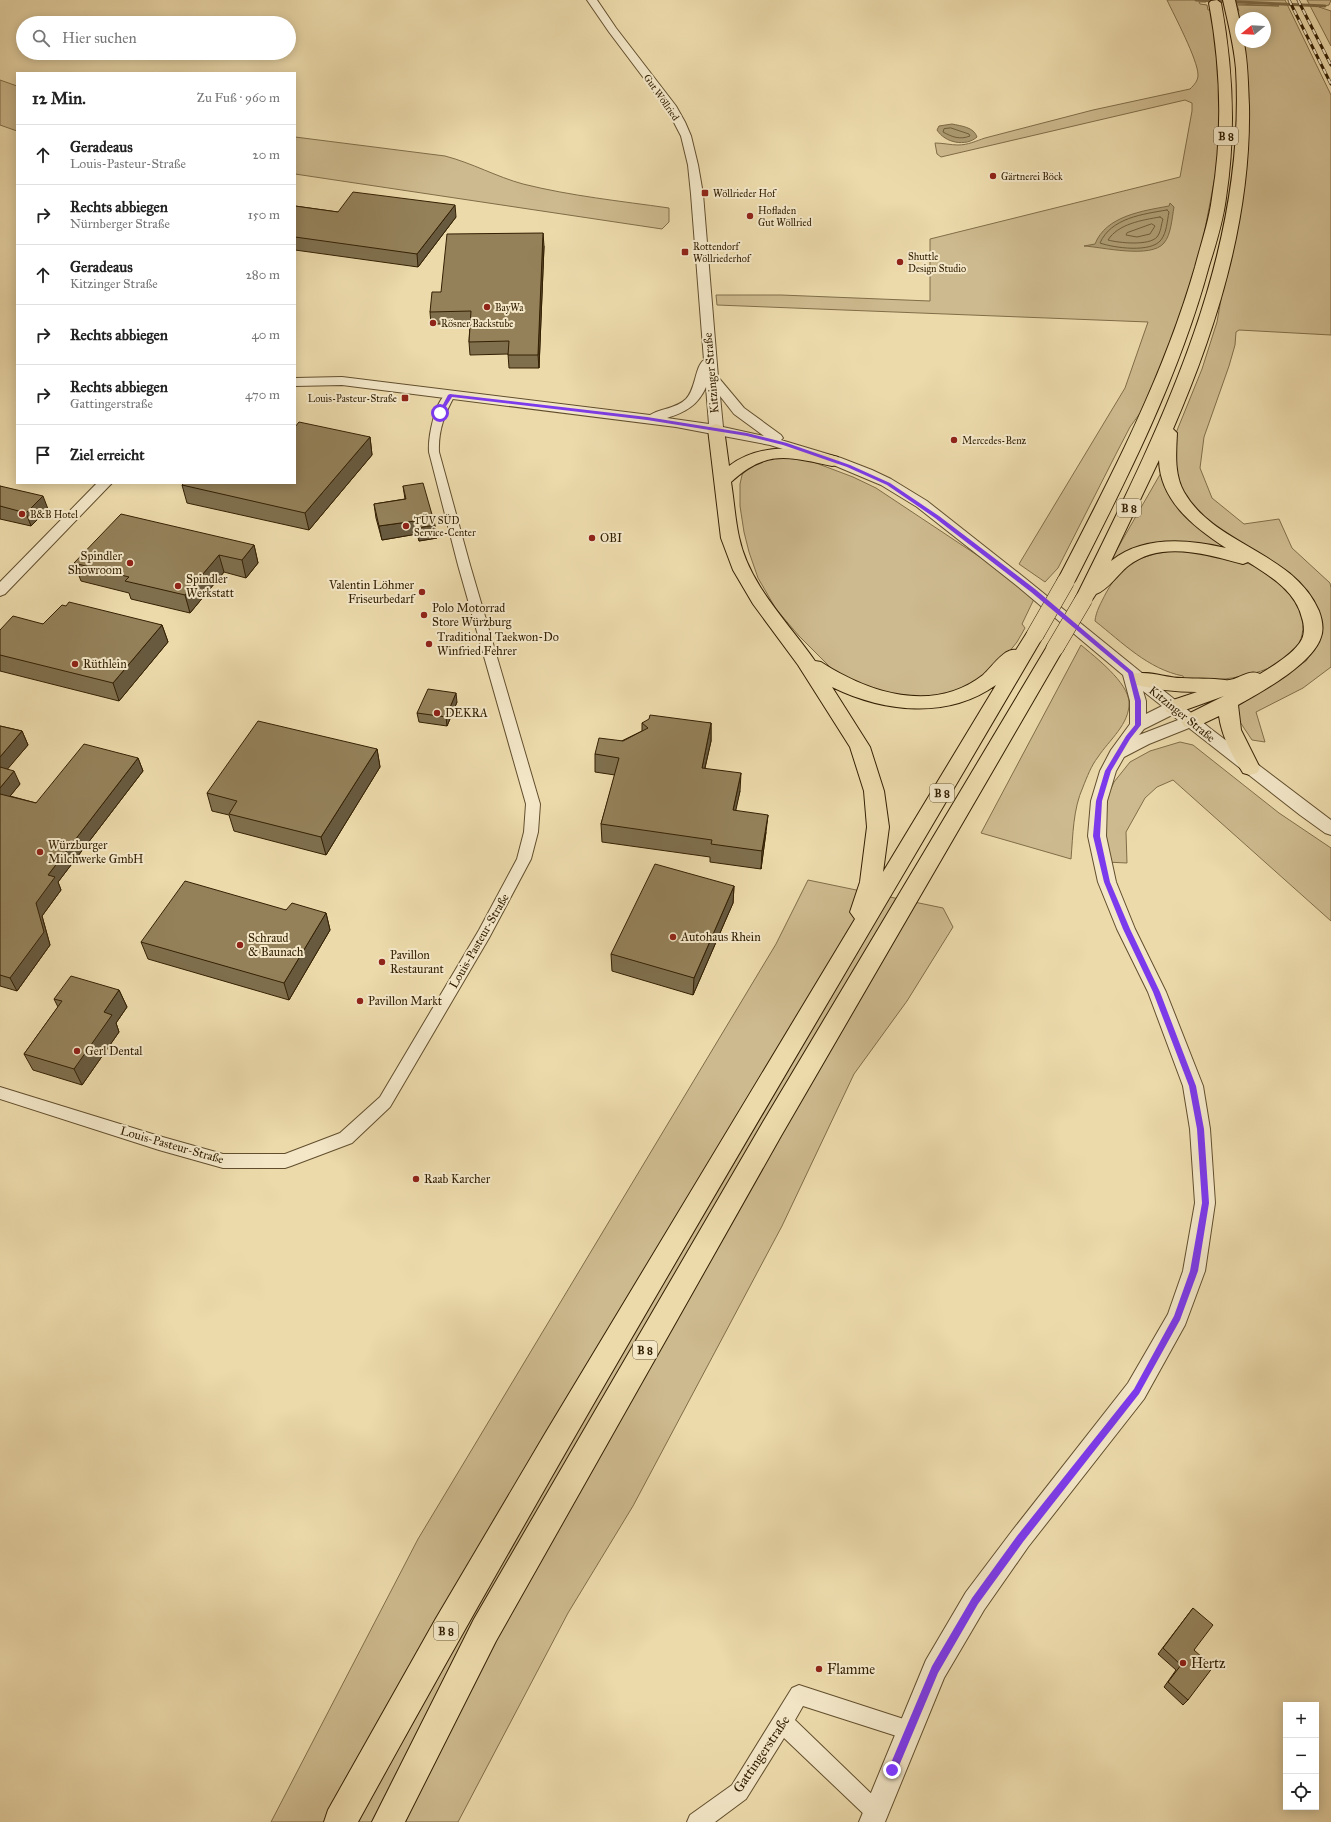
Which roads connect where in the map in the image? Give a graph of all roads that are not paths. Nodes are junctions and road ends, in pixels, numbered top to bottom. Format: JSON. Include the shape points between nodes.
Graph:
{"nodes":[{"id":1,"x":592,"y":0,"type":"edge"},
{"id":2,"x":1223,"y":6,"type":"edge"},
{"id":3,"x":706,"y":293,"type":"joint"},
{"id":4,"x":710,"y":353,"type":"junction"},
{"id":5,"x":712,"y":378,"type":"junction"},
{"id":6,"x":296,"y":382,"type":"edge"},
{"id":7,"x":450,"y":395,"type":"junction"},
{"id":8,"x":1171,"y":416,"type":"junction"},
{"id":9,"x":647,"y":419,"type":"junction"},
{"id":10,"x":716,"y":429,"type":"junction"},
{"id":11,"x":785,"y":444,"type":"junction"},
{"id":12,"x":832,"y":461,"type":"junction"},
{"id":13,"x":723,"y":481,"type":"junction"},
{"id":14,"x":104,"y":484,"type":"edge"},
{"id":15,"x":1267,"y":566,"type":"junction"},
{"id":16,"x":0,"y":591,"type":"edge"},
{"id":17,"x":1084,"y":599,"type":"junction"},
{"id":18,"x":1035,"y":635,"type":"junction"},
{"id":19,"x":805,"y":661,"type":"junction"},
{"id":20,"x":1134,"y":676,"type":"junction"},
{"id":21,"x":1229,"y":695,"type":"junction"},
{"id":22,"x":1174,"y":707,"type":"junction"},
{"id":23,"x":1190,"y":721,"type":"junction"},
{"id":24,"x":1138,"y":725,"type":"junction"},
{"id":25,"x":1117,"y":754,"type":"junction"},
{"id":26,"x":1250,"y":768,"type":"junction"},
{"id":27,"x":1331,"y":829,"type":"edge"},
{"id":28,"x":848,"y":951,"type":"junction"},
{"id":29,"x":0,"y":1093,"type":"edge"},
{"id":30,"x":783,"y":1723,"type":"junction"},
{"id":31,"x":909,"y":1730,"type":"junction"},
{"id":32,"x":874,"y":1817,"type":"edge"},
{"id":33,"x":340,"y":1822,"type":"edge"},
{"id":34,"x":388,"y":1822,"type":"edge"},
{"id":35,"x":696,"y":1822,"type":"edge"}],
"edges":[{"from":1,"to":3,"type":"street","name":"Gut Wöllried","via":[[672,108],[686,136],[693,165]]},
{"from":2,"to":8,"type":"highway","number":"B 8","via":[[1242,68],[1244,125],[1238,195],[1219,280]]},
{"from":2,"to":18,"type":"highway","number":"B 8","bridge":true,"via":[[1227,124],[1220,194],[1199,281],[1154,403],[1121,474]]},
{"from":3,"to":4,"type":"street","name":"Kitzinger Straße"},
{"from":4,"to":5,"type":"street","name":"Kitzinger Straße"},
{"from":4,"to":9,"type":"street","via":[[694,400],[684,408]]},
{"from":5,"to":10,"type":"street","name":"Kitzinger Straße"},
{"from":5,"to":11,"type":"street","via":[[739,411]]},
{"from":6,"to":7,"type":"street","via":[[342,381]]},
{"from":7,"to":9,"type":"street"},
{"from":7,"to":29,"type":"street","name":"Louis-Pasteur-Straße","via":[[434,427],[434,452],[533,804],[531,832],[524,859],[500,907],[385,1102],[346,1138],[285,1161],[223,1161]]},
{"from":8,"to":15,"type":"highway","via":[[1166,457],[1169,476],[1176,494],[1191,513],[1212,530]]},
{"from":8,"to":17,"type":"highway","number":"B 8"},
{"from":9,"to":10,"type":"street"},
{"from":10,"to":11,"type":"street","name":"Kitzinger Straße"},
{"from":10,"to":13,"type":"highway"},
{"from":11,"to":12,"type":"street","name":"Kitzinger Straße"},
{"from":12,"to":13,"type":"highway","via":[[784,453],[767,453],[740,464]]},
{"from":12,"to":20,"type":"street","name":"Kitzinger Straße","via":[[888,484],[937,517],[1033,590]]},
{"from":13,"to":19,"type":"highway","via":[[730,538],[742,570],[759,600]]},
{"from":14,"to":16,"type":"street"},
{"from":15,"to":17,"type":"highway","via":[[1225,552],[1198,547],[1167,546],[1130,556]]},
{"from":15,"to":21,"type":"highway","via":[[1289,582],[1304,600],[1312,619],[1312,639],[1298,657],[1279,670]]},
{"from":17,"to":34,"type":"highway","number":"B 8","bridge":true,"via":[[768,1136],[485,1630]]},
{"from":18,"to":19,"type":"highway","via":[[980,686],[943,700],[924,703],[901,702],[853,690],[833,681]]},
{"from":18,"to":28,"type":"highway","number":"B 8"},
{"from":19,"to":28,"type":"highway","via":[[860,748],[874,791],[878,827],[871,882]]},
{"from":20,"to":21,"type":"highway"},
{"from":20,"to":22,"type":"street","name":"Kitzinger Straße"},
{"from":20,"to":24,"type":"street"},
{"from":21,"to":22,"type":"highway"},
{"from":21,"to":23,"type":"highway"},
{"from":21,"to":26,"type":"highway","via":[[1228,721]]},
{"from":22,"to":23,"type":"street","name":"Kitzinger Straße"},
{"from":22,"to":24,"type":"street"},
{"from":23,"to":25,"type":"street","via":[[1143,740]]},
{"from":23,"to":26,"type":"street","name":"Kitzinger Straße"},
{"from":24,"to":25,"type":"street"},
{"from":25,"to":31,"type":"street","via":[[1108,771],[1099,801],[1097,836],[1107,882],[1126,929],[1157,992],[1193,1086],[1200,1129],[1206,1203],[1194,1271],[1177,1318],[1136,1391],[1020,1539],[975,1601],[935,1670]]},
{"from":26,"to":27,"type":"street","name":"Kitzinger Straße"},
{"from":28,"to":33,"type":"highway","number":"B 8","via":[[446,1631]]},
{"from":30,"to":31,"type":"street","name":"Gattingerstraße","via":[[799,1695]]},
{"from":30,"to":32,"type":"street"},
{"from":30,"to":35,"type":"street","name":"Gattingerstraße","via":[[739,1792]]},
{"from":31,"to":32,"type":"street"}]}
